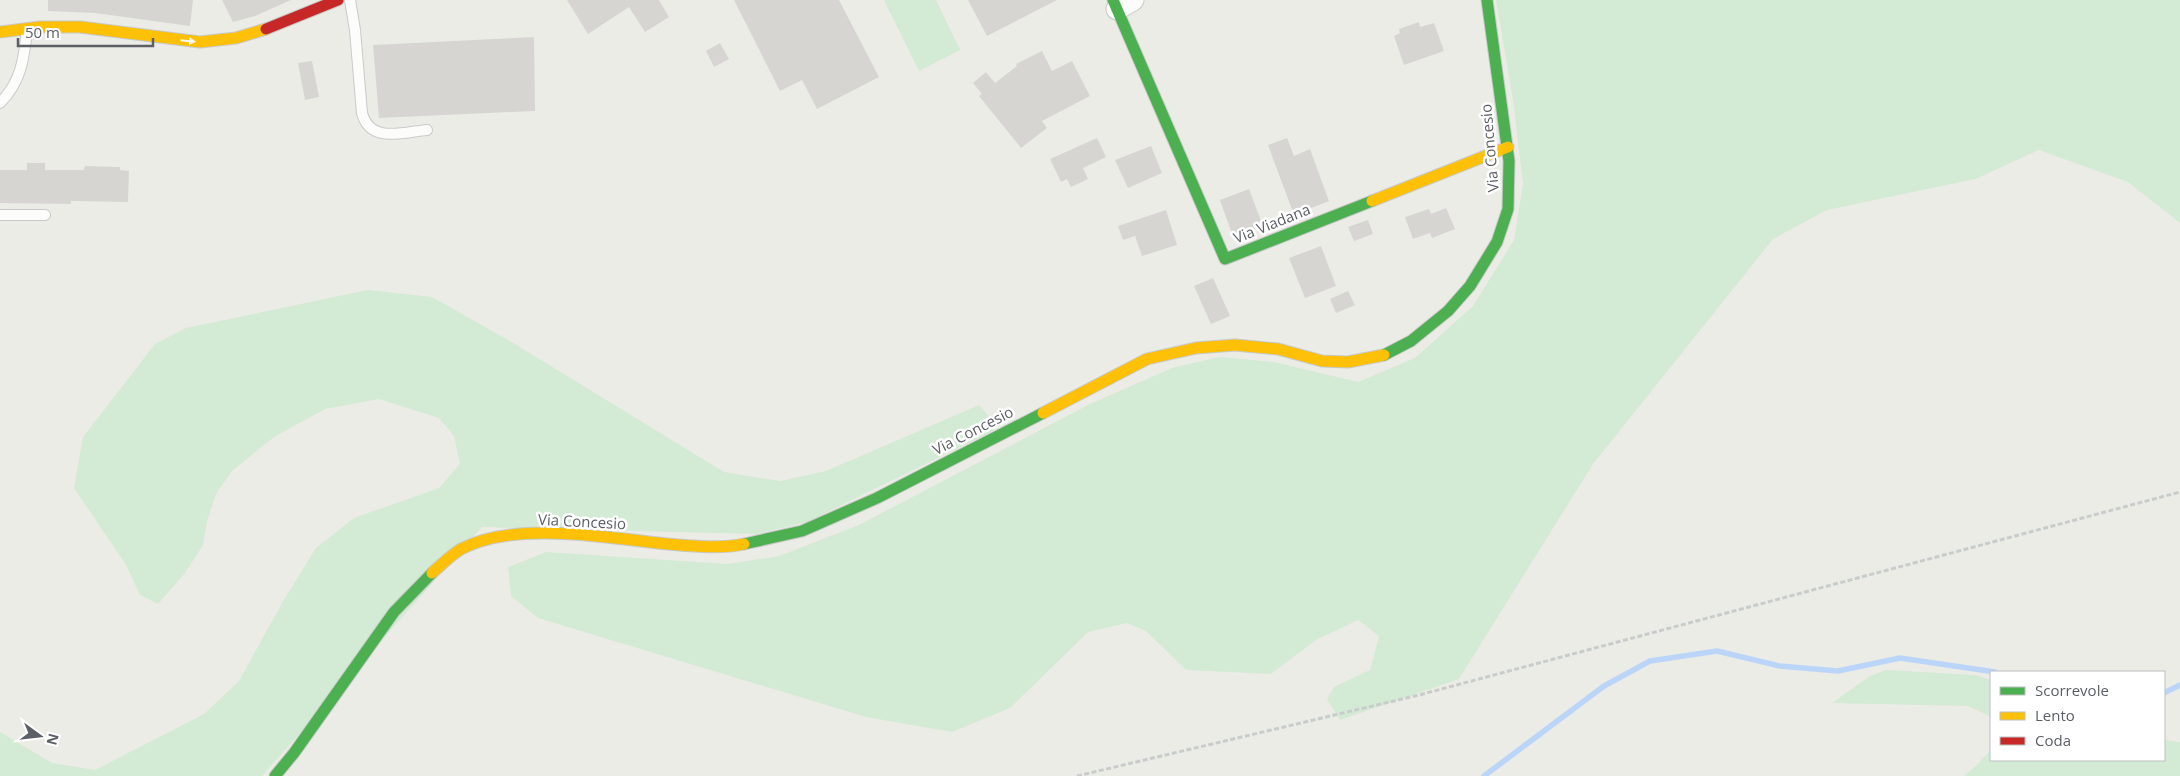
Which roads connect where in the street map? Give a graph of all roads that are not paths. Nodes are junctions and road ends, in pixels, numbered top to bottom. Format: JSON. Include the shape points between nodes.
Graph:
{"nodes":[{"id":1,"x":338,"y":0,"type":"edge"},
{"id":2,"x":350,"y":0,"type":"edge"},
{"id":3,"x":1487,"y":0,"type":"edge"},
{"id":4,"x":1121,"y":3,"type":"edge"},
{"id":5,"x":27,"y":29,"type":"junction"},
{"id":6,"x":0,"y":32,"type":"edge"},
{"id":7,"x":0,"y":103,"type":"edge"},
{"id":8,"x":426,"y":130,"type":"dead end"},
{"id":9,"x":1508,"y":147,"type":"junction"},
{"id":10,"x":0,"y":215,"type":"edge"},
{"id":11,"x":45,"y":215,"type":"dead end"},
{"id":12,"x":275,"y":776,"type":"edge"}],
"edges":[{"from":5,"to":1,"type":"street","one_way":true,"via":[[85,28],[211,42],[252,33]]},
{"from":2,"to":8,"type":"lane","via":[[362,113],[366,124],[381,133]]},
{"from":3,"to":9,"type":"street","name":"Via Concesio"},
{"from":4,"to":9,"type":"street","name":"Via Viadana","via":[[1225,259]]},
{"from":5,"to":6,"type":"street"},
{"from":5,"to":7,"type":"lane","via":[[20,74]]},
{"from":9,"to":12,"type":"street","name":"Via Concesio","via":[[1508,209],[1494,249],[1470,286],[1448,311],[1400,348],[1370,359],[1348,362],[1235,345],[1196,348],[1147,359],[877,498],[802,530],[738,545],[694,546],[552,534],[483,540],[453,555],[420,583],[394,612]]},
{"from":10,"to":11,"type":"lane"}]}
